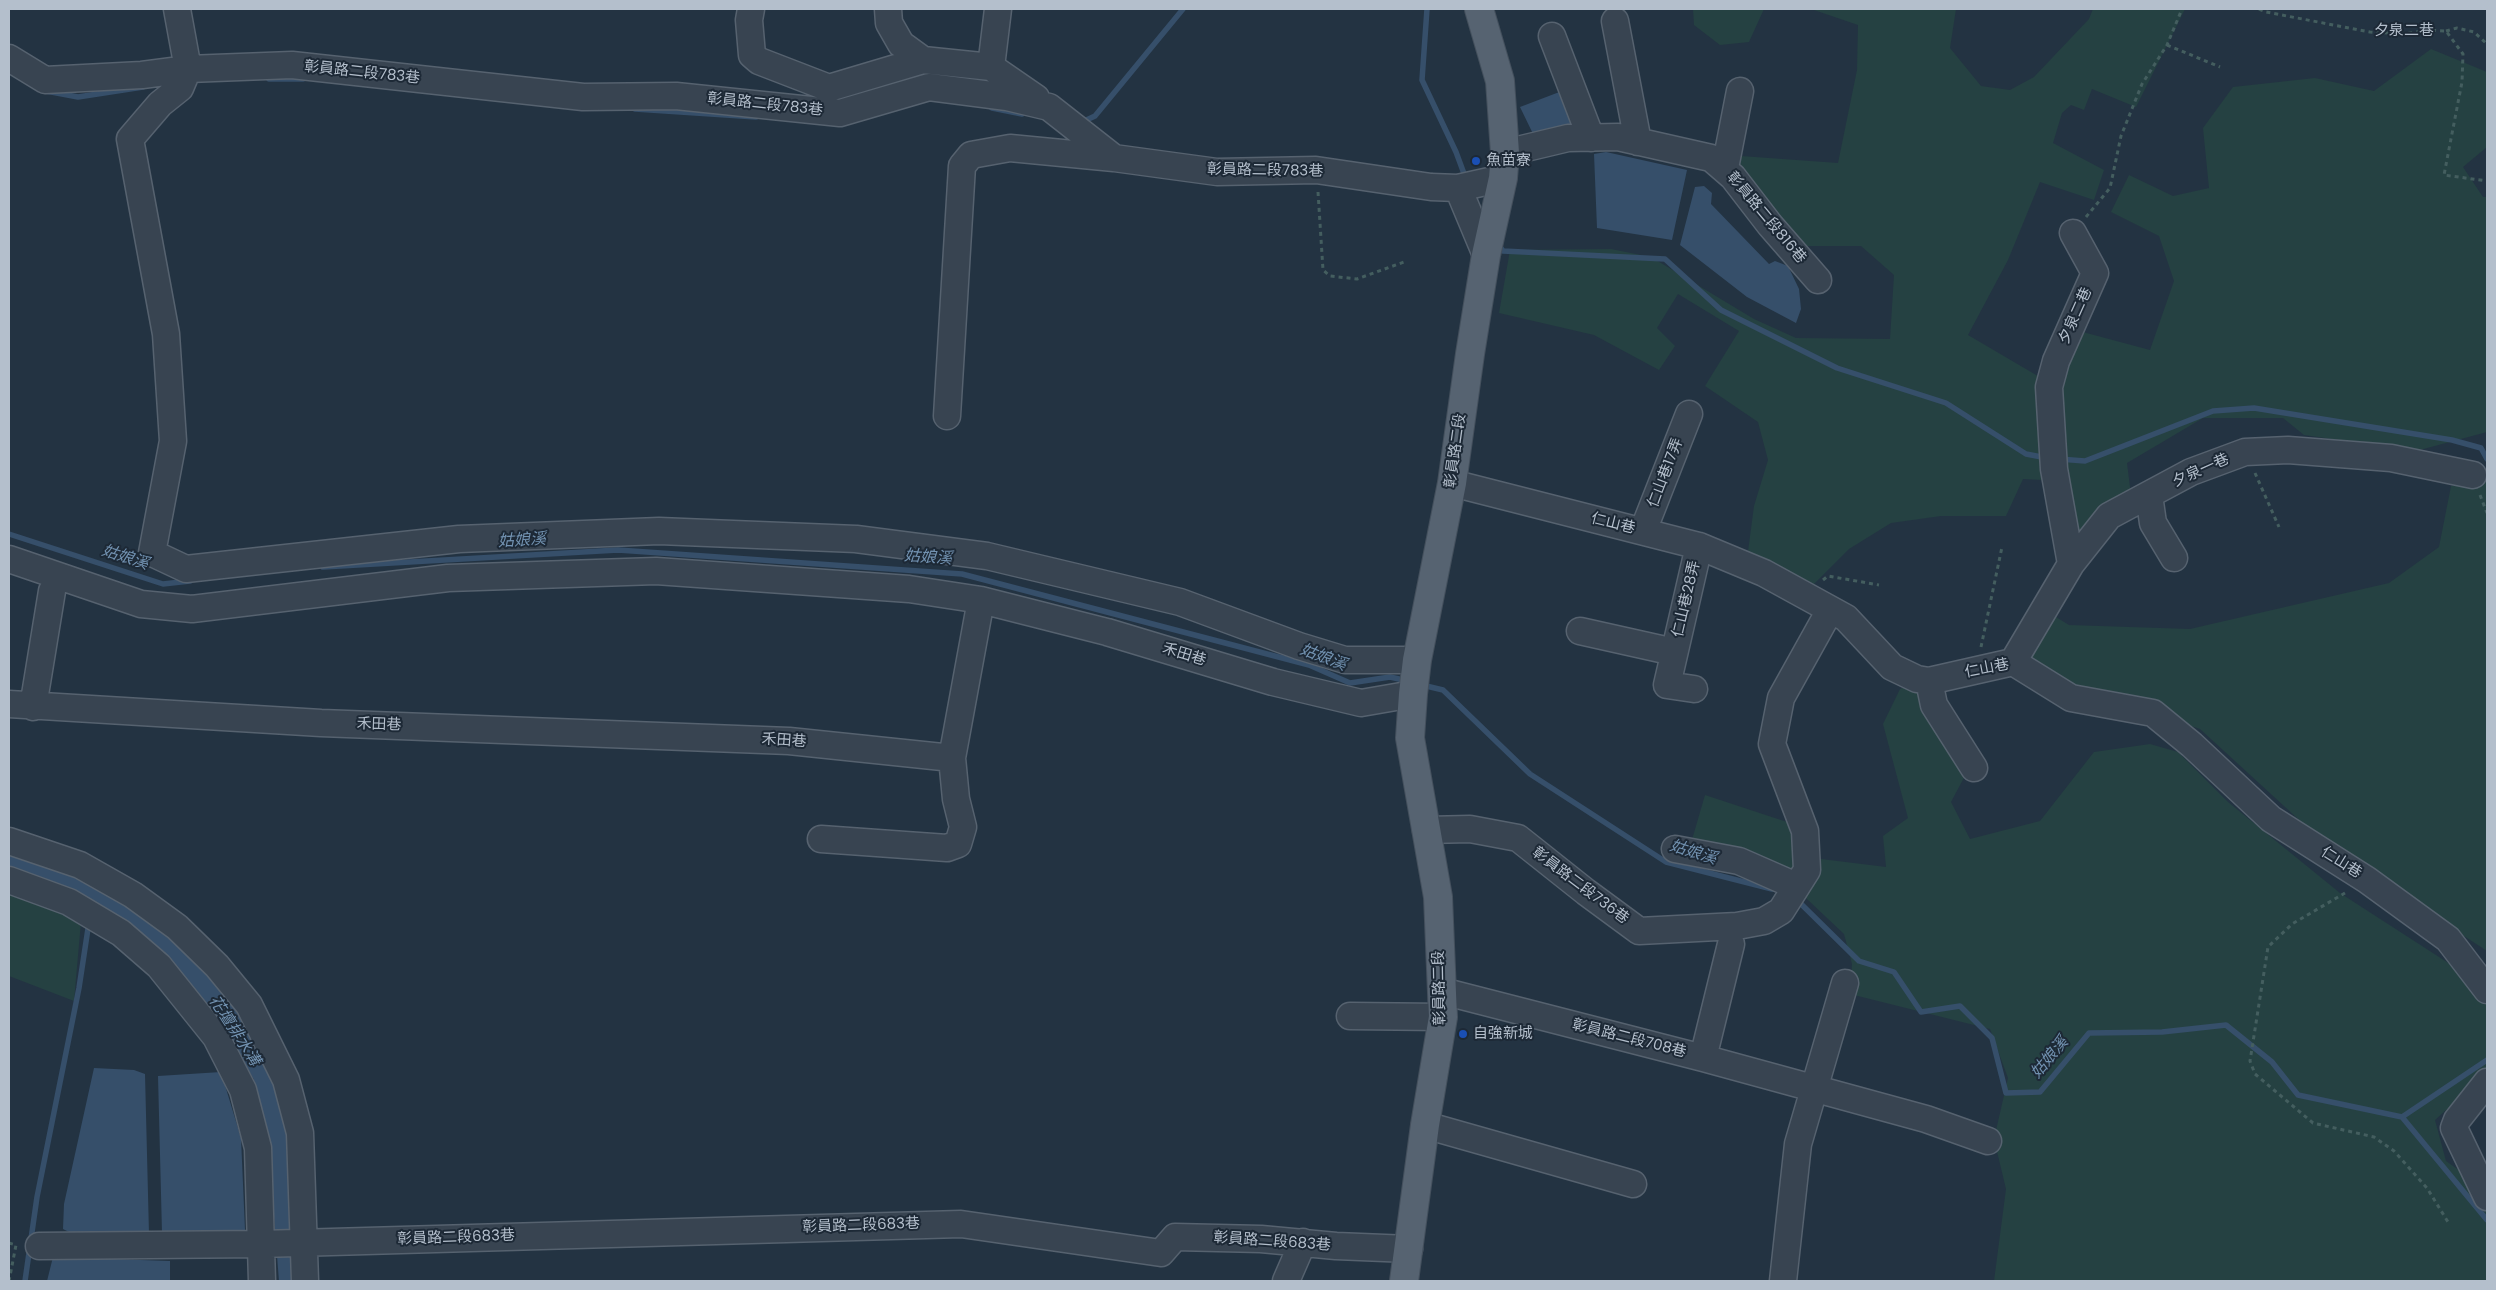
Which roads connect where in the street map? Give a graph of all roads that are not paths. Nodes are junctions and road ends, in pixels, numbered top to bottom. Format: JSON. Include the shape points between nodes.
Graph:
{"nodes":[{"id":1,"x":177,"y":9,"type":"edge"},
{"id":2,"x":751,"y":9,"type":"edge"},
{"id":3,"x":888,"y":9,"type":"edge"},
{"id":4,"x":998,"y":9,"type":"edge"},
{"id":5,"x":1480,"y":9,"type":"edge"},
{"id":6,"x":1615,"y":21,"type":"dead end"},
{"id":7,"x":1552,"y":36,"type":"dead end"},
{"id":8,"x":9,"y":58,"type":"edge"},
{"id":9,"x":923,"y":60,"type":"junction"},
{"id":10,"x":991,"y":66,"type":"junction"},
{"id":11,"x":188,"y":69,"type":"junction"},
{"id":12,"x":1740,"y":91,"type":"dead end"},
{"id":13,"x":1049,"y":107,"type":"junction"},
{"id":14,"x":1591,"y":138,"type":"junction"},
{"id":15,"x":1638,"y":142,"type":"junction"},
{"id":16,"x":1114,"y":158,"type":"junction"},
{"id":17,"x":1504,"y":166,"type":"junction"},
{"id":18,"x":1725,"y":168,"type":"junction"},
{"id":19,"x":1458,"y":188,"type":"junction"},
{"id":20,"x":2073,"y":233,"type":"road end"},
{"id":21,"x":1490,"y":237,"type":"junction"},
{"id":22,"x":1818,"y":280,"type":"dead end"},
{"id":23,"x":1689,"y":414,"type":"dead end"},
{"id":24,"x":947,"y":416,"type":"dead end"},
{"id":25,"x":2472,"y":475,"type":"dead end"},
{"id":26,"x":1452,"y":483,"type":"junction"},
{"id":27,"x":2149,"y":495,"type":"junction"},
{"id":28,"x":658,"y":531,"type":"junction"},
{"id":29,"x":1643,"y":531,"type":"junction"},
{"id":30,"x":1699,"y":546,"type":"junction"},
{"id":31,"x":2174,"y":558,"type":"dead end"},
{"id":32,"x":9,"y":559,"type":"edge"},
{"id":33,"x":2071,"y":564,"type":"junction"},
{"id":34,"x":656,"y":571,"type":"junction"},
{"id":35,"x":52,"y":591,"type":"dead end"},
{"id":36,"x":981,"y":600,"type":"junction"},
{"id":37,"x":1830,"y":610,"type":"junction"},
{"id":38,"x":1580,"y":632,"type":"dead end"},
{"id":39,"x":1674,"y":652,"type":"junction"},
{"id":40,"x":1417,"y":660,"type":"junction"},
{"id":41,"x":2013,"y":662,"type":"junction"},
{"id":42,"x":1929,"y":681,"type":"junction"},
{"id":43,"x":1694,"y":689,"type":"dead end"},
{"id":44,"x":1413,"y":694,"type":"junction"},
{"id":45,"x":21,"y":705,"type":"edge"},
{"id":46,"x":952,"y":758,"type":"junction"},
{"id":47,"x":1974,"y":768,"type":"dead end"},
{"id":48,"x":1426,"y":830,"type":"junction"},
{"id":49,"x":821,"y":839,"type":"dead end"},
{"id":50,"x":9,"y":841,"type":"edge"},
{"id":51,"x":1676,"y":849,"type":"dead end"},
{"id":52,"x":9,"y":880,"type":"edge"},
{"id":53,"x":1796,"y":886,"type":"junction"},
{"id":54,"x":1734,"y":935,"type":"junction"},
{"id":55,"x":1845,"y":983,"type":"dead end"},
{"id":56,"x":2487,"y":990,"type":"edge"},
{"id":57,"x":1443,"y":1004,"type":"junction"},
{"id":58,"x":1350,"y":1016,"type":"dead end"},
{"id":59,"x":1703,"y":1058,"type":"junction"},
{"id":60,"x":2487,"y":1082,"type":"edge"},
{"id":61,"x":1814,"y":1089,"type":"junction"},
{"id":62,"x":1425,"y":1125,"type":"junction"},
{"id":63,"x":1988,"y":1141,"type":"dead end"},
{"id":64,"x":1633,"y":1184,"type":"dead end"},
{"id":65,"x":2487,"y":1197,"type":"edge"},
{"id":66,"x":304,"y":1242,"type":"junction"},
{"id":67,"x":1302,"y":1242,"type":"junction"},
{"id":68,"x":260,"y":1244,"type":"junction"},
{"id":69,"x":39,"y":1246,"type":"dead end"},
{"id":70,"x":1409,"y":1249,"type":"junction"},
{"id":71,"x":262,"y":1281,"type":"edge"},
{"id":72,"x":305,"y":1281,"type":"edge"},
{"id":73,"x":1286,"y":1281,"type":"edge"},
{"id":74,"x":1404,"y":1281,"type":"edge"},
{"id":75,"x":1783,"y":1281,"type":"edge"}],
"edges":[{"from":1,"to":11,"type":"street"},
{"from":2,"to":9,"type":"street","via":[[752,55],[759,61],[829,88]]},
{"from":3,"to":9,"type":"street","via":[[889,23],[901,44]]},
{"from":4,"to":10,"type":"street"},
{"from":5,"to":17,"type":"main road","name":"彰員路二段","via":[[1500,81]]},
{"from":6,"to":15,"type":"street"},
{"from":7,"to":14,"type":"street"},
{"from":8,"to":11,"type":"street","name":"彰員路二段783巷","via":[[45,80]]},
{"from":9,"to":10,"type":"street"},
{"from":10,"to":13,"type":"street"},
{"from":11,"to":13,"type":"street","name":"彰員路二段783巷","via":[[292,65],[583,97],[676,96],[840,113],[929,87],[1007,97]]},
{"from":11,"to":28,"type":"street","via":[[180,88],[160,104],[130,139],[166,334],[173,441],[152,553],[186,569],[459,539]]},
{"from":12,"to":18,"type":"street"},
{"from":13,"to":16,"type":"street","name":"彰員路二段783巷"},
{"from":14,"to":15,"type":"street","name":"彰員路二段816巷","via":[[1618,137]]},
{"from":14,"to":17,"type":"street","name":"彰員路二段816巷","via":[[1568,138]]},
{"from":15,"to":18,"type":"street","name":"彰員路二段816巷","via":[[1710,158]]},
{"from":16,"to":19,"type":"street","name":"彰員路二段783巷","via":[[1217,172],[1316,170]]},
{"from":16,"to":24,"type":"street","via":[[1010,148],[971,155],[962,166]]},
{"from":17,"to":19,"type":"street","name":"彰員路二段783巷"},
{"from":17,"to":21,"type":"main road","name":"彰員路二段"},
{"from":18,"to":22,"type":"street","name":"彰員路二段816巷"},
{"from":19,"to":21,"type":"street"},
{"from":20,"to":33,"type":"street","name":"夕泉二巷","via":[[2095,272],[2056,361],[2049,387],[2054,456]]},
{"from":21,"to":26,"type":"main road","name":"彰員路二段"},
{"from":23,"to":29,"type":"street","name":"仁山巷17弄"},
{"from":25,"to":27,"type":"street","name":"夕泉一巷","via":[[2392,458],[2288,450],[2245,452],[2191,472]]},
{"from":26,"to":29,"type":"street","name":"仁山巷"},
{"from":26,"to":40,"type":"main road","name":"彰員路二段"},
{"from":27,"to":31,"type":"street","via":[[2153,523]]},
{"from":27,"to":33,"type":"street","name":"夕泉一巷","via":[[2109,516]]},
{"from":28,"to":34,"type":"street"},
{"from":28,"to":40,"type":"street","via":[[856,540],[987,556],[1180,602],[1345,660]]},
{"from":29,"to":30,"type":"street","name":"仁山巷"},
{"from":30,"to":37,"type":"street","name":"仁山巷","via":[[1804,594]]},
{"from":30,"to":39,"type":"street","name":"仁山巷28弄"},
{"from":32,"to":34,"type":"street","name":"禾田巷","via":[[141,604],[192,609],[448,578]]},
{"from":33,"to":41,"type":"street","name":"夕泉一巷"},
{"from":34,"to":36,"type":"street","name":"禾田巷","via":[[909,589]]},
{"from":35,"to":45,"type":"street"},
{"from":36,"to":44,"type":"street","name":"禾田巷","via":[[1107,632],[1273,682],[1361,703]]},
{"from":36,"to":46,"type":"street"},
{"from":37,"to":42,"type":"street","name":"仁山巷","via":[[1846,618],[1892,667]]},
{"from":37,"to":53,"type":"street","name":"彰員路二段736巷","via":[[1781,698],[1772,744],[1805,831],[1807,870]]},
{"from":38,"to":39,"type":"street","name":"仁山巷28弄"},
{"from":39,"to":43,"type":"street","name":"仁山巷28弄","via":[[1667,684]]},
{"from":40,"to":44,"type":"main road","name":"彰員路二段"},
{"from":41,"to":42,"type":"street","name":"仁山巷"},
{"from":41,"to":56,"type":"street","name":"仁山巷","via":[[2071,698],[2153,713],[2270,819],[2367,880],[2448,939]]},
{"from":42,"to":47,"type":"street","via":[[1934,705]]},
{"from":44,"to":48,"type":"main road","name":"彰員路二段","via":[[1410,738]]},
{"from":45,"to":46,"type":"street","name":"禾田巷","via":[[331,723],[789,741]]},
{"from":46,"to":49,"type":"street","via":[[962,827],[958,844],[947,848]]},
{"from":48,"to":54,"type":"street","name":"彰員路二段736巷","via":[[1470,829],[1518,838],[1639,931]]},
{"from":48,"to":57,"type":"main road","name":"彰員路二段","via":[[1438,897]]},
{"from":50,"to":66,"type":"street","via":[[80,865],[133,895],[184,934],[217,966],[249,1005],[286,1080],[300,1133]]},
{"from":51,"to":53,"type":"street","via":[[1739,861]]},
{"from":52,"to":68,"type":"street","via":[[70,902],[121,933],[159,966],[216,1037],[243,1090],[258,1148]]},
{"from":53,"to":54,"type":"street","name":"彰員路二段736巷","via":[[1781,911]]},
{"from":54,"to":59,"type":"street"},
{"from":55,"to":61,"type":"street"},
{"from":57,"to":58,"type":"street","name":"彰員路二段708巷"},
{"from":57,"to":59,"type":"street","name":"彰員路二段708巷"},
{"from":57,"to":62,"type":"main road","name":"彰員路二段"},
{"from":59,"to":61,"type":"street","name":"彰員路二段708巷"},
{"from":60,"to":65,"type":"street","via":[[2454,1128]]},
{"from":61,"to":63,"type":"street","name":"彰員路二段708巷","via":[[1926,1119]]},
{"from":61,"to":75,"type":"street","via":[[1798,1144]]},
{"from":62,"to":64,"type":"street"},
{"from":62,"to":70,"type":"main road","name":"彰員路二段"},
{"from":66,"to":67,"type":"street","name":"彰員路二段683巷","via":[[961,1224],[1161,1253],[1175,1237]]},
{"from":66,"to":68,"type":"street"},
{"from":66,"to":72,"type":"street"},
{"from":67,"to":70,"type":"street","name":"彰員路二段683巷"},
{"from":67,"to":73,"type":"street"},
{"from":68,"to":69,"type":"street"},
{"from":68,"to":71,"type":"street"},
{"from":70,"to":74,"type":"main road","name":"彰員路二段"}]}
